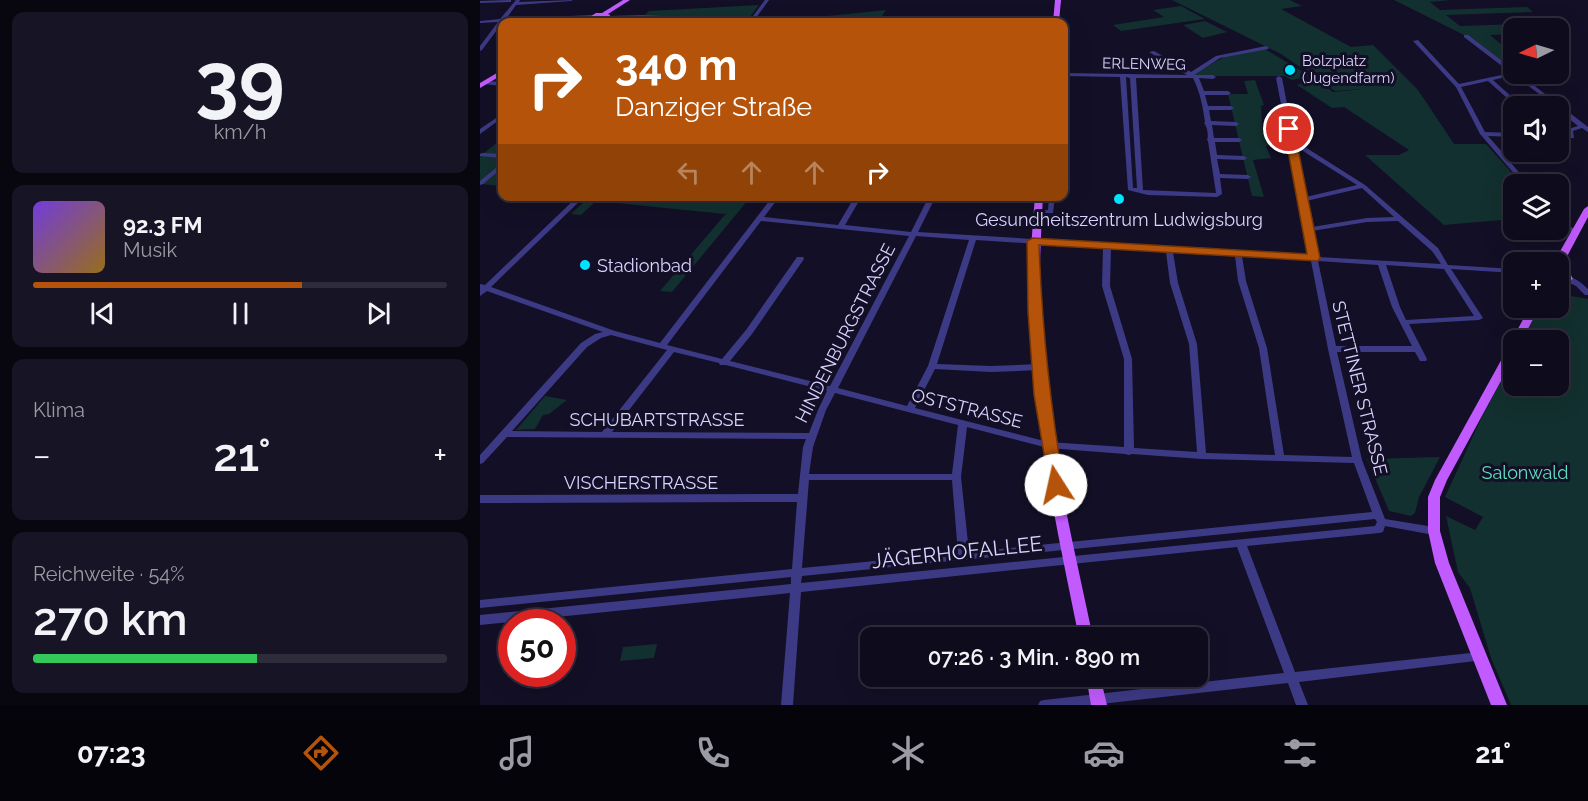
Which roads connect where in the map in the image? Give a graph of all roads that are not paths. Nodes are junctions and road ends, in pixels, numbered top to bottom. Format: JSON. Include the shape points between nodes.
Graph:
{"nodes":[{"id":1,"x":571,"y":0,"type":"edge"},
{"id":2,"x":627,"y":0,"type":"edge"},
{"id":3,"x":767,"y":0,"type":"edge"},
{"id":4,"x":1058,"y":0,"type":"edge"},
{"id":5,"x":481,"y":2,"type":"edge"},
{"id":6,"x":514,"y":2,"type":"edge"},
{"id":7,"x":606,"y":15,"type":"junction"},
{"id":8,"x":644,"y":16,"type":"junction"},
{"id":9,"x":504,"y":18,"type":"edge"},
{"id":10,"x":597,"y":18,"type":"edge"},
{"id":11,"x":641,"y":18,"type":"edge"},
{"id":12,"x":660,"y":18,"type":"edge"},
{"id":13,"x":754,"y":18,"type":"edge"},
{"id":14,"x":1056,"y":18,"type":"edge"},
{"id":15,"x":498,"y":20,"type":"edge"},
{"id":16,"x":480,"y":22,"type":"edge"},
{"id":17,"x":498,"y":27,"type":"edge"},
{"id":18,"x":1467,"y":36,"type":"dead end"},
{"id":19,"x":480,"y":40,"type":"edge"},
{"id":20,"x":489,"y":40,"type":"junction"},
{"id":21,"x":1416,"y":41,"type":"dead end"},
{"id":22,"x":1266,"y":48,"type":"dead end"},
{"id":23,"x":480,"y":49,"type":"edge"},
{"id":24,"x":1152,"y":52,"type":"dead end"},
{"id":25,"x":1503,"y":65,"type":"edge"},
{"id":26,"x":1068,"y":74,"type":"edge"},
{"id":27,"x":498,"y":75,"type":"edge"},
{"id":28,"x":1123,"y":76,"type":"junction"},
{"id":29,"x":1133,"y":76,"type":"junction"},
{"id":30,"x":1191,"y":76,"type":"junction"},
{"id":31,"x":1503,"y":76,"type":"edge"},
{"id":32,"x":1213,"y":77,"type":"dead end"},
{"id":33,"x":1279,"y":78,"type":"dead end"},
{"id":34,"x":1489,"y":79,"type":"junction"},
{"id":35,"x":483,"y":84,"type":"edge"},
{"id":36,"x":1527,"y":84,"type":"edge"},
{"id":37,"x":1458,"y":86,"type":"junction"},
{"id":38,"x":1202,"y":93,"type":"junction"},
{"id":39,"x":1228,"y":93,"type":"dead end"},
{"id":40,"x":1508,"y":96,"type":"edge"},
{"id":41,"x":1543,"y":96,"type":"edge"},
{"id":42,"x":1204,"y":108,"type":"junction"},
{"id":43,"x":1232,"y":108,"type":"dead end"},
{"id":44,"x":1127,"y":111,"type":"junction"},
{"id":45,"x":1136,"y":112,"type":"junction"},
{"id":46,"x":1569,"y":116,"type":"edge"},
{"id":47,"x":498,"y":119,"type":"edge"},
{"id":48,"x":1207,"y":123,"type":"junction"},
{"id":49,"x":1236,"y":124,"type":"dead end"},
{"id":50,"x":1585,"y":128,"type":"edge"},
{"id":51,"x":480,"y":132,"type":"edge"},
{"id":52,"x":1483,"y":134,"type":"junction"},
{"id":53,"x":1503,"y":135,"type":"edge"},
{"id":54,"x":1569,"y":137,"type":"edge"},
{"id":55,"x":1210,"y":140,"type":"junction"},
{"id":56,"x":1239,"y":140,"type":"dead end"},
{"id":57,"x":1292,"y":141,"type":"junction"},
{"id":58,"x":482,"y":155,"type":"dead end"},
{"id":59,"x":1500,"y":155,"type":"junction"},
{"id":60,"x":1503,"y":155,"type":"edge"},
{"id":61,"x":498,"y":156,"type":"edge"},
{"id":62,"x":1213,"y":157,"type":"junction"},
{"id":63,"x":1129,"y":158,"type":"junction"},
{"id":64,"x":1244,"y":158,"type":"dead end"},
{"id":65,"x":1138,"y":159,"type":"junction"},
{"id":66,"x":498,"y":168,"type":"edge"},
{"id":67,"x":1517,"y":174,"type":"edge"},
{"id":68,"x":1217,"y":176,"type":"junction"},
{"id":69,"x":1248,"y":177,"type":"dead end"},
{"id":70,"x":481,"y":183,"type":"edge"},
{"id":71,"x":1363,"y":186,"type":"junction"},
{"id":72,"x":1140,"y":192,"type":"junction"},
{"id":73,"x":1303,"y":200,"type":"junction"},
{"id":74,"x":577,"y":201,"type":"edge"},
{"id":75,"x":773,"y":201,"type":"edge"},
{"id":76,"x":856,"y":201,"type":"edge"},
{"id":77,"x":930,"y":201,"type":"edge"},
{"id":78,"x":1038,"y":201,"type":"edge"},
{"id":79,"x":1052,"y":201,"type":"edge"},
{"id":80,"x":1588,"y":211,"type":"edge"},
{"id":81,"x":1037,"y":213,"type":"junction"},
{"id":82,"x":760,"y":219,"type":"junction"},
{"id":83,"x":1401,"y":219,"type":"junction"},
{"id":84,"x":840,"y":227,"type":"junction"},
{"id":85,"x":1569,"y":228,"type":"edge"},
{"id":86,"x":1308,"y":230,"type":"junction"},
{"id":87,"x":1575,"y":232,"type":"junction"},
{"id":88,"x":914,"y":234,"type":"junction"},
{"id":89,"x":973,"y":237,"type":"junction"},
{"id":90,"x":1033,"y":241,"type":"junction"},
{"id":91,"x":1107,"y":246,"type":"junction"},
{"id":92,"x":1169,"y":250,"type":"junction"},
{"id":93,"x":1564,"y":252,"type":"edge"},
{"id":94,"x":1238,"y":254,"type":"junction"},
{"id":95,"x":1314,"y":258,"type":"junction"},
{"id":96,"x":800,"y":259,"type":"dead end"},
{"id":97,"x":1381,"y":262,"type":"junction"},
{"id":98,"x":1445,"y":266,"type":"junction"},
{"id":99,"x":1503,"y":270,"type":"edge"},
{"id":100,"x":1569,"y":282,"type":"edge"},
{"id":101,"x":484,"y":287,"type":"edge"},
{"id":102,"x":1588,"y":293,"type":"edge"},
{"id":103,"x":480,"y":294,"type":"edge"},
{"id":104,"x":1406,"y":322,"type":"junction"},
{"id":105,"x":612,"y":333,"type":"junction"},
{"id":106,"x":662,"y":346,"type":"junction"},
{"id":107,"x":672,"y":349,"type":"junction"},
{"id":108,"x":1332,"y":349,"type":"junction"},
{"id":109,"x":1418,"y":349,"type":"junction"},
{"id":110,"x":1423,"y":359,"type":"dead end"},
{"id":111,"x":723,"y":363,"type":"junction"},
{"id":112,"x":932,"y":366,"type":"junction"},
{"id":113,"x":1503,"y":366,"type":"edge"},
{"id":114,"x":1039,"y":367,"type":"junction"},
{"id":115,"x":832,"y":391,"type":"junction"},
{"id":116,"x":909,"y":410,"type":"junction"},
{"id":117,"x":963,"y":424,"type":"junction"},
{"id":118,"x":503,"y":434,"type":"junction"},
{"id":119,"x":604,"y":435,"type":"junction"},
{"id":120,"x":812,"y":436,"type":"junction"},
{"id":121,"x":1048,"y":445,"type":"junction"},
{"id":122,"x":1129,"y":452,"type":"junction"},
{"id":123,"x":1202,"y":456,"type":"junction"},
{"id":124,"x":1280,"y":458,"type":"junction"},
{"id":125,"x":1357,"y":460,"type":"junction"},
{"id":126,"x":480,"y":461,"type":"edge"},
{"id":127,"x":804,"y":477,"type":"junction"},
{"id":128,"x":956,"y":477,"type":"junction"},
{"id":129,"x":803,"y":498,"type":"junction"},
{"id":130,"x":480,"y":499,"type":"edge"},
{"id":131,"x":1380,"y":519,"type":"junction"},
{"id":132,"x":1434,"y":531,"type":"junction"},
{"id":133,"x":1241,"y":543,"type":"junction"},
{"id":134,"x":1067,"y":546,"type":"junction"},
{"id":135,"x":964,"y":556,"type":"junction"},
{"id":136,"x":1070,"y":560,"type":"junction"},
{"id":137,"x":799,"y":570,"type":"junction"},
{"id":138,"x":797,"y":589,"type":"junction"},
{"id":139,"x":480,"y":604,"type":"edge"},
{"id":140,"x":480,"y":620,"type":"edge"},
{"id":141,"x":1084,"y":627,"type":"edge"},
{"id":142,"x":1480,"y":657,"type":"junction"},
{"id":143,"x":1292,"y":678,"type":"junction"},
{"id":144,"x":1096,"y":687,"type":"edge"},
{"id":145,"x":1098,"y":702,"type":"edge"},
{"id":146,"x":787,"y":705,"type":"edge"},
{"id":147,"x":1044,"y":705,"type":"edge"},
{"id":148,"x":1302,"y":705,"type":"edge"},
{"id":149,"x":1499,"y":705,"type":"edge"}],
"edges":[{"from":1,"to":6,"type":"street"},
{"from":2,"to":7,"type":"main road"},
{"from":3,"to":13,"type":"street"},
{"from":4,"to":14,"type":"main road"},
{"from":5,"to":6,"type":"street"},
{"from":6,"to":9,"type":"street"},
{"from":7,"to":8,"type":"street"},
{"from":7,"to":10,"type":"main road"},
{"from":8,"to":11,"type":"street"},
{"from":8,"to":12,"type":"street"},
{"from":15,"to":16,"type":"street"},
{"from":17,"to":20,"type":"street"},
{"from":18,"to":25,"type":"street"},
{"from":19,"to":20,"type":"street"},
{"from":20,"to":23,"type":"street"},
{"from":21,"to":37,"type":"street"},
{"from":22,"to":30,"type":"street","via":[[1218,57]]},
{"from":24,"to":30,"type":"street"},
{"from":26,"to":28,"type":"street","name":"ERLENWEG"},
{"from":27,"to":35,"type":"main road"},
{"from":28,"to":29,"type":"street","name":"ERLENWEG"},
{"from":28,"to":44,"type":"street"},
{"from":29,"to":30,"type":"street","name":"ERLENWEG"},
{"from":29,"to":45,"type":"street"},
{"from":30,"to":32,"type":"street","name":"ERLENWEG"},
{"from":30,"to":38,"type":"street"},
{"from":31,"to":34,"type":"street"},
{"from":33,"to":57,"type":"street","name":"STETTINER STRASSE"},
{"from":34,"to":37,"type":"street"},
{"from":34,"to":40,"type":"street"},
{"from":36,"to":41,"type":"street"},
{"from":37,"to":52,"type":"street"},
{"from":38,"to":39,"type":"street"},
{"from":38,"to":42,"type":"street"},
{"from":42,"to":43,"type":"street"},
{"from":42,"to":48,"type":"street"},
{"from":44,"to":45,"type":"street"},
{"from":44,"to":63,"type":"street"},
{"from":45,"to":65,"type":"street"},
{"from":46,"to":50,"type":"street"},
{"from":47,"to":51,"type":"street"},
{"from":48,"to":49,"type":"street"},
{"from":48,"to":55,"type":"street"},
{"from":50,"to":54,"type":"street","via":[[1570,130]]},
{"from":52,"to":53,"type":"street"},
{"from":52,"to":59,"type":"street"},
{"from":55,"to":56,"type":"street"},
{"from":55,"to":62,"type":"street"},
{"from":57,"to":71,"type":"street"},
{"from":57,"to":73,"type":"street","name":"STETTINER STRASSE"},
{"from":58,"to":61,"type":"street"},
{"from":59,"to":60,"type":"street"},
{"from":59,"to":67,"type":"street"},
{"from":62,"to":64,"type":"street"},
{"from":62,"to":68,"type":"street"},
{"from":63,"to":65,"type":"street"},
{"from":63,"to":72,"type":"street","via":[[1130,189]]},
{"from":65,"to":72,"type":"street"},
{"from":66,"to":70,"type":"street"},
{"from":68,"to":69,"type":"street"},
{"from":68,"to":72,"type":"street","via":[[1217,195]]},
{"from":71,"to":73,"type":"street"},
{"from":71,"to":83,"type":"street"},
{"from":73,"to":86,"type":"street","name":"STETTINER STRASSE"},
{"from":74,"to":101,"type":"street"},
{"from":75,"to":82,"type":"street"},
{"from":76,"to":84,"type":"street"},
{"from":77,"to":88,"type":"street","name":"HINDENBURGSTRASSE"},
{"from":78,"to":81,"type":"main road"},
{"from":79,"to":81,"type":"street","via":[[1051,212]]},
{"from":80,"to":87,"type":"main road"},
{"from":81,"to":90,"type":"main road"},
{"from":82,"to":84,"type":"street"},
{"from":82,"to":106,"type":"street"},
{"from":83,"to":86,"type":"street","via":[[1366,220]]},
{"from":83,"to":98,"type":"street","via":[[1435,250]]},
{"from":84,"to":88,"type":"street"},
{"from":85,"to":87,"type":"street"},
{"from":86,"to":95,"type":"street","name":"STETTINER STRASSE"},
{"from":87,"to":93,"type":"main road"},
{"from":88,"to":89,"type":"street"},
{"from":88,"to":115,"type":"street","name":"HINDENBURGSTRASSE"},
{"from":89,"to":90,"type":"street"},
{"from":89,"to":112,"type":"street"},
{"from":90,"to":91,"type":"street"},
{"from":90,"to":114,"type":"main road"},
{"from":91,"to":92,"type":"street"},
{"from":91,"to":122,"type":"street","via":[[1106,286],[1128,359]]},
{"from":92,"to":94,"type":"street"},
{"from":92,"to":123,"type":"street","via":[[1174,283],[1193,344]]},
{"from":94,"to":95,"type":"street"},
{"from":94,"to":124,"type":"street","via":[[1242,281],[1263,348]]},
{"from":95,"to":97,"type":"street"},
{"from":95,"to":108,"type":"street","name":"STETTINER STRASSE"},
{"from":96,"to":111,"type":"street"},
{"from":97,"to":98,"type":"street"},
{"from":97,"to":104,"type":"street","via":[[1396,307]]},
{"from":98,"to":99,"type":"street"},
{"from":98,"to":104,"type":"street","via":[[1479,318]]},
{"from":100,"to":102,"type":"street","via":[[1579,284]]},
{"from":101,"to":103,"type":"street"},
{"from":101,"to":105,"type":"street","name":"OSTSTRASSE"},
{"from":104,"to":109,"type":"street"},
{"from":105,"to":106,"type":"street","name":"OSTSTRASSE"},
{"from":105,"to":118,"type":"street","via":[[584,345]]},
{"from":106,"to":107,"type":"street","name":"OSTSTRASSE"},
{"from":107,"to":111,"type":"street","name":"OSTSTRASSE"},
{"from":107,"to":119,"type":"street"},
{"from":108,"to":109,"type":"street"},
{"from":108,"to":125,"type":"street","name":"STETTINER STRASSE"},
{"from":109,"to":110,"type":"street"},
{"from":111,"to":115,"type":"street","name":"OSTSTRASSE"},
{"from":112,"to":114,"type":"street"},
{"from":112,"to":116,"type":"street"},
{"from":113,"to":132,"type":"main road","via":[[1441,480],[1434,497]]},
{"from":114,"to":121,"type":"main road"},
{"from":115,"to":116,"type":"street","name":"OSTSTRASSE"},
{"from":115,"to":120,"type":"street","name":"HINDENBURGSTRASSE"},
{"from":116,"to":117,"type":"street","name":"OSTSTRASSE"},
{"from":117,"to":121,"type":"street","name":"OSTSTRASSE"},
{"from":117,"to":128,"type":"street"},
{"from":118,"to":119,"type":"street","name":"SCHUBARTSTRASSE"},
{"from":118,"to":126,"type":"street"},
{"from":119,"to":120,"type":"street","name":"SCHUBARTSTRASSE"},
{"from":120,"to":127,"type":"street","name":"HINDENBURGSTRASSE"},
{"from":121,"to":122,"type":"street","name":"OSTSTRASSE"},
{"from":121,"to":134,"type":"main road"},
{"from":122,"to":123,"type":"street","name":"OSTSTRASSE"},
{"from":123,"to":124,"type":"street","name":"OSTSTRASSE"},
{"from":124,"to":125,"type":"street","name":"OSTSTRASSE"},
{"from":125,"to":131,"type":"street","name":"STETTINER STRASSE"},
{"from":127,"to":128,"type":"street"},
{"from":127,"to":129,"type":"street","name":"HINDENBURGSTRASSE"},
{"from":128,"to":135,"type":"street"},
{"from":129,"to":130,"type":"street","name":"VISCHERSTRASSE"},
{"from":129,"to":137,"type":"street","name":"HINDENBURGSTRASSE"},
{"from":131,"to":132,"type":"street","name":"JÄGERHOFALLEE"},
{"from":131,"to":133,"type":"street","name":"JÄGERHOFALLEE","via":[[1379,529]]},
{"from":131,"to":134,"type":"street","name":"JÄGERHOFALLEE"},
{"from":132,"to":142,"type":"main road","via":[[1442,563]]},
{"from":133,"to":136,"type":"street","name":"JÄGERHOFALLEE"},
{"from":133,"to":143,"type":"street"},
{"from":134,"to":135,"type":"street","name":"JÄGERHOFALLEE"},
{"from":134,"to":136,"type":"main road"},
{"from":135,"to":137,"type":"street","name":"JÄGERHOFALLEE"},
{"from":136,"to":138,"type":"street","name":"JÄGERHOFALLEE"},
{"from":136,"to":141,"type":"main road"},
{"from":137,"to":138,"type":"street","name":"HINDENBURGSTRASSE"},
{"from":137,"to":139,"type":"street","name":"JÄGERHOFALLEE"},
{"from":138,"to":140,"type":"street","name":"JÄGERHOFALLEE"},
{"from":138,"to":146,"type":"street","name":"HINDENBURGSTRASSE"},
{"from":142,"to":143,"type":"street"},
{"from":142,"to":149,"type":"main road"},
{"from":143,"to":145,"type":"street"},
{"from":143,"to":148,"type":"street"},
{"from":144,"to":145,"type":"main road"},
{"from":145,"to":147,"type":"street"}]}
